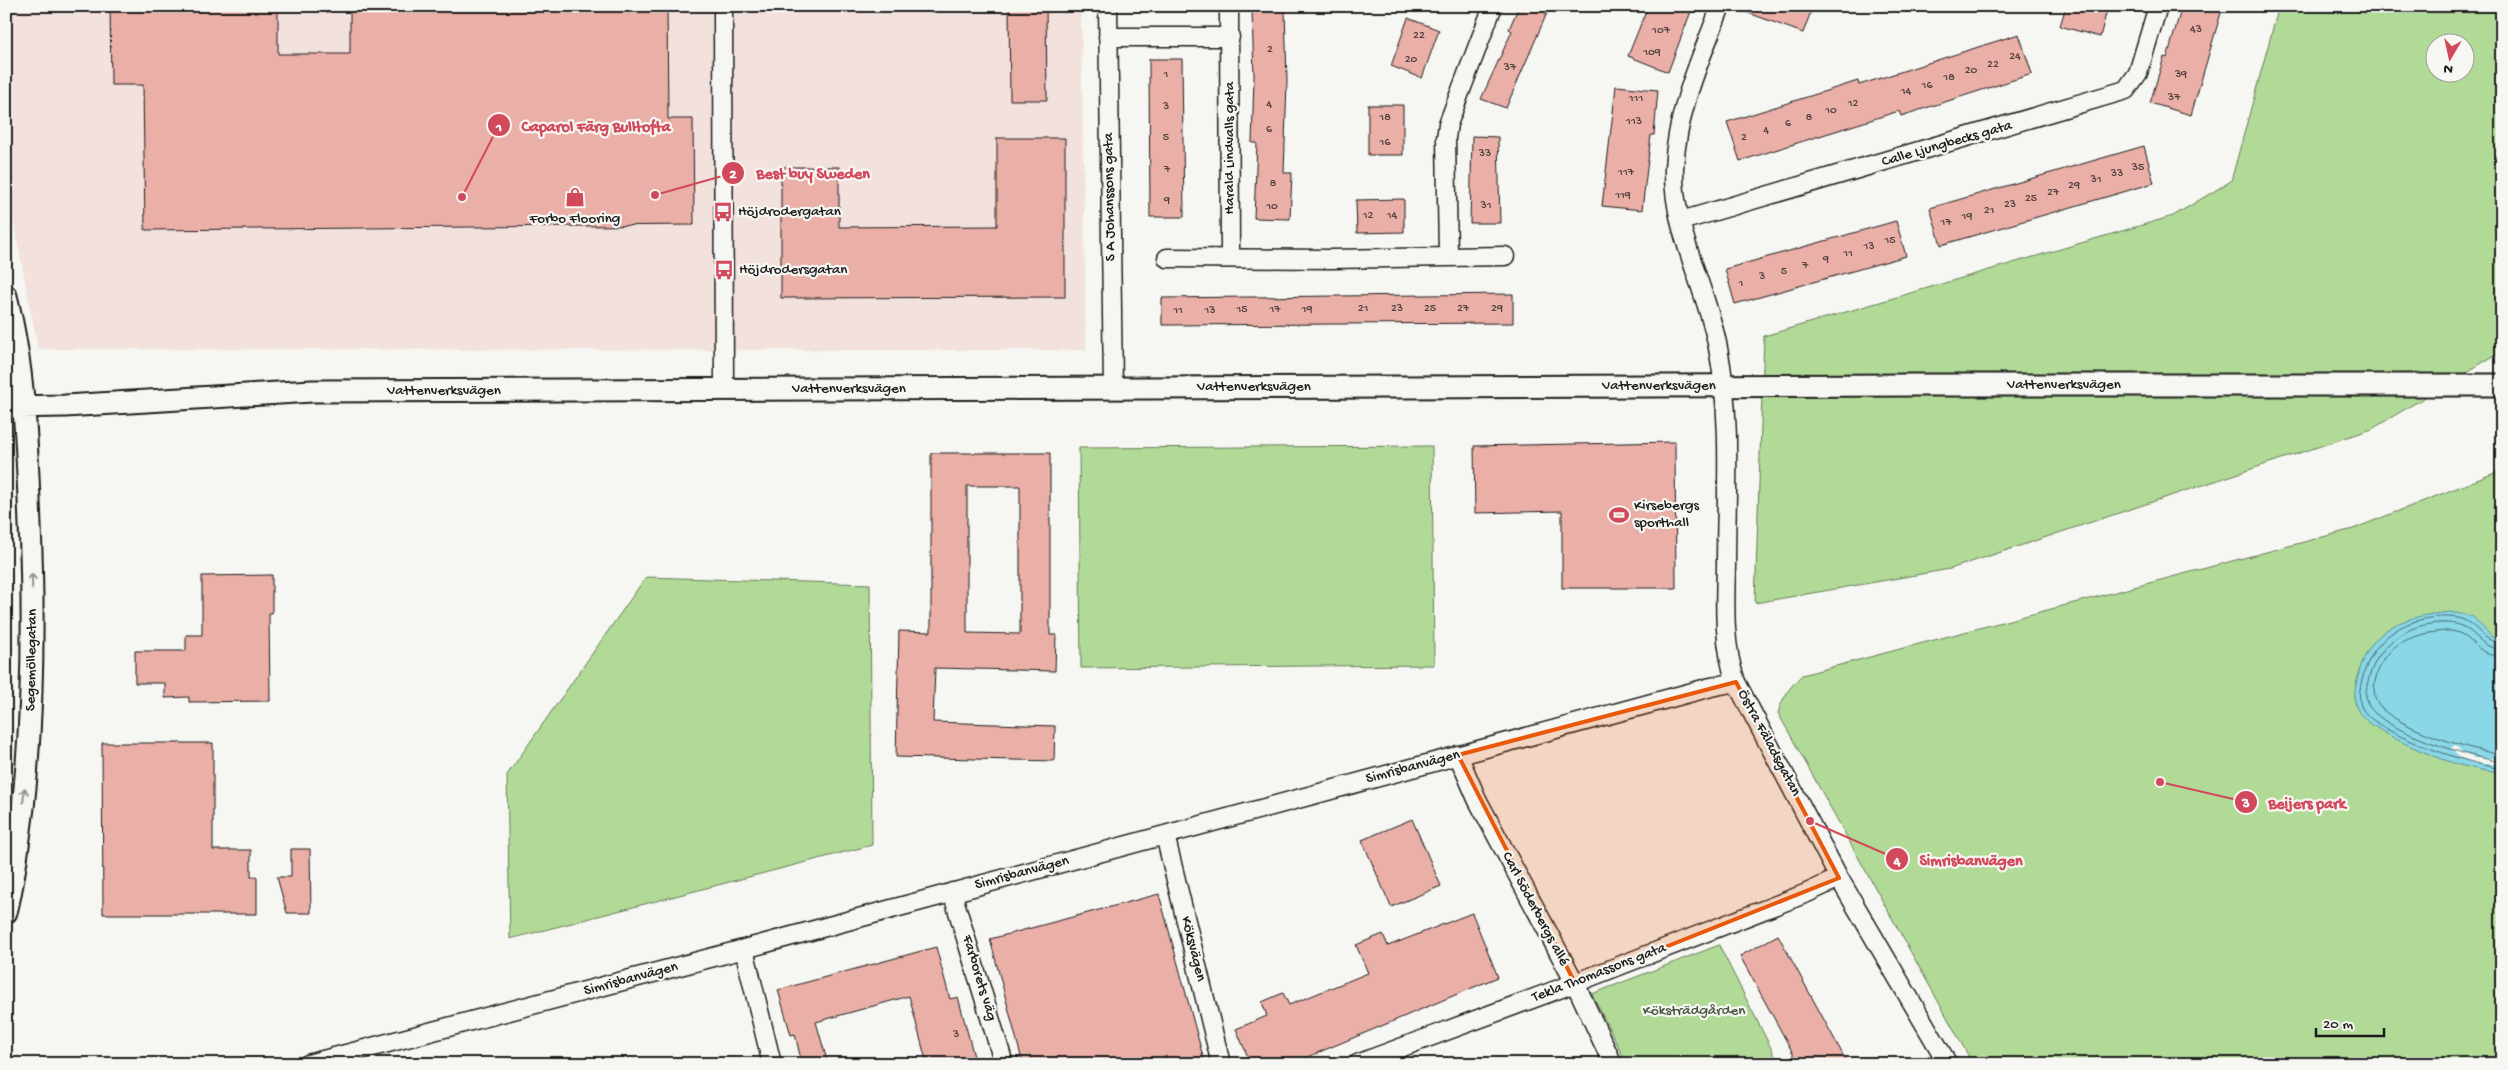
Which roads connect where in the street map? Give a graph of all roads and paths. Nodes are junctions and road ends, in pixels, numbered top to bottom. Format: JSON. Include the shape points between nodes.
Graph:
{"nodes":[{"id":1,"x":723,"y":6,"type":"edge"},
{"id":2,"x":1108,"y":6,"type":"edge"},
{"id":3,"x":1229,"y":6,"type":"edge"},
{"id":4,"x":1493,"y":6,"type":"edge"},
{"id":5,"x":1721,"y":6,"type":"edge"},
{"id":6,"x":2158,"y":6,"type":"edge"},
{"id":7,"x":1108,"y":37,"type":"junction"},
{"id":8,"x":1230,"y":37,"type":"junction"},
{"id":9,"x":1681,"y":221,"type":"junction"},
{"id":10,"x":1448,"y":255,"type":"junction"},
{"id":11,"x":1505,"y":256,"type":"dead end"},
{"id":12,"x":1167,"y":258,"type":"dead end"},
{"id":13,"x":1230,"y":258,"type":"junction"},
{"id":14,"x":6,"y":296,"type":"edge"},
{"id":15,"x":1724,"y":386,"type":"junction"},
{"id":16,"x":2502,"y":386,"type":"edge"},
{"id":17,"x":1113,"y":388,"type":"junction"},
{"id":18,"x":724,"y":390,"type":"junction"},
{"id":19,"x":15,"y":407,"type":"edge"},
{"id":20,"x":1736,"y":682,"type":"junction"},
{"id":21,"x":1458,"y":755,"type":"junction"},
{"id":22,"x":1165,"y":835,"type":"junction"},
{"id":23,"x":1840,"y":878,"type":"junction"},
{"id":24,"x":952,"y":892,"type":"junction"},
{"id":25,"x":6,"y":912,"type":"edge"},
{"id":26,"x":744,"y":949,"type":"junction"},
{"id":27,"x":1575,"y":983,"type":"junction"},
{"id":28,"x":353,"y":1058,"type":"edge"},
{"id":29,"x":308,"y":1064,"type":"edge"},
{"id":30,"x":772,"y":1064,"type":"edge"},
{"id":31,"x":1004,"y":1064,"type":"edge"},
{"id":32,"x":1221,"y":1064,"type":"edge"},
{"id":33,"x":1357,"y":1064,"type":"edge"},
{"id":34,"x":1613,"y":1064,"type":"edge"},
{"id":35,"x":1948,"y":1064,"type":"edge"}],
"edges":[{"from":1,"to":18,"type":"street"},
{"from":2,"to":7,"type":"street","name":"S A Johanssons gata"},
{"from":3,"to":8,"type":"street","name":"Harald Lindvalls gata"},
{"from":4,"to":10,"type":"street","via":[[1448,124]]},
{"from":5,"to":9,"type":"street","via":[[1682,113],[1674,182]]},
{"from":6,"to":9,"type":"street","name":"Calle Ljungbecks gata","via":[[2138,73],[2126,90]]},
{"from":7,"to":8,"type":"street"},
{"from":7,"to":17,"type":"street","name":"S A Johanssons gata"},
{"from":8,"to":13,"type":"street","name":"Harald Lindvalls gata"},
{"from":9,"to":15,"type":"street","via":[[1718,346]]},
{"from":10,"to":11,"type":"street"},
{"from":10,"to":13,"type":"street"},
{"from":12,"to":13,"type":"street"},
{"from":14,"to":19,"type":"street","name":"Segemöllegatan","via":[[19,361]]},
{"from":15,"to":16,"type":"street","name":"Vattenverksvägen"},
{"from":15,"to":17,"type":"street","name":"Vattenverksvägen"},
{"from":15,"to":20,"type":"street","name":"Östra Fäladsgatan","via":[[1726,632]]},
{"from":17,"to":18,"type":"street","name":"Vattenverksvägen"},
{"from":18,"to":19,"type":"street","name":"Vattenverksvägen","via":[[312,391]]},
{"from":25,"to":19,"type":"street","name":"Segemöllegatan","one_way":true,"via":[[18,842],[32,707],[34,616]]},
{"from":20,"to":21,"type":"street","name":"Simrisbanvägen"},
{"from":20,"to":23,"type":"street","name":"Östra Fäladsgatan"},
{"from":21,"to":22,"type":"street","name":"Simrisbanvägen"},
{"from":21,"to":27,"type":"street","name":"Carl Söderbergs allé","via":[[1477,799]]},
{"from":22,"to":24,"type":"street","name":"Simrisbanvägen"},
{"from":22,"to":32,"type":"street","name":"Köksvägen"},
{"from":23,"to":27,"type":"street","name":"Tekla Thomassons gata","via":[[1807,894]]},
{"from":23,"to":35,"type":"street","name":"Östra Fäladsgatan"},
{"from":24,"to":26,"type":"street","name":"Simrisbanvägen"},
{"from":24,"to":31,"type":"street","name":"Farborets väg"},
{"from":26,"to":28,"type":"street","name":"Simrisbanvägen"},
{"from":26,"to":30,"type":"street"},
{"from":27,"to":33,"type":"street","name":"Tekla Thomassons gata"},
{"from":27,"to":34,"type":"street","name":"Carl Söderbergs allé"},
{"from":28,"to":29,"type":"street","name":"Simrisbanvägen"}]}
